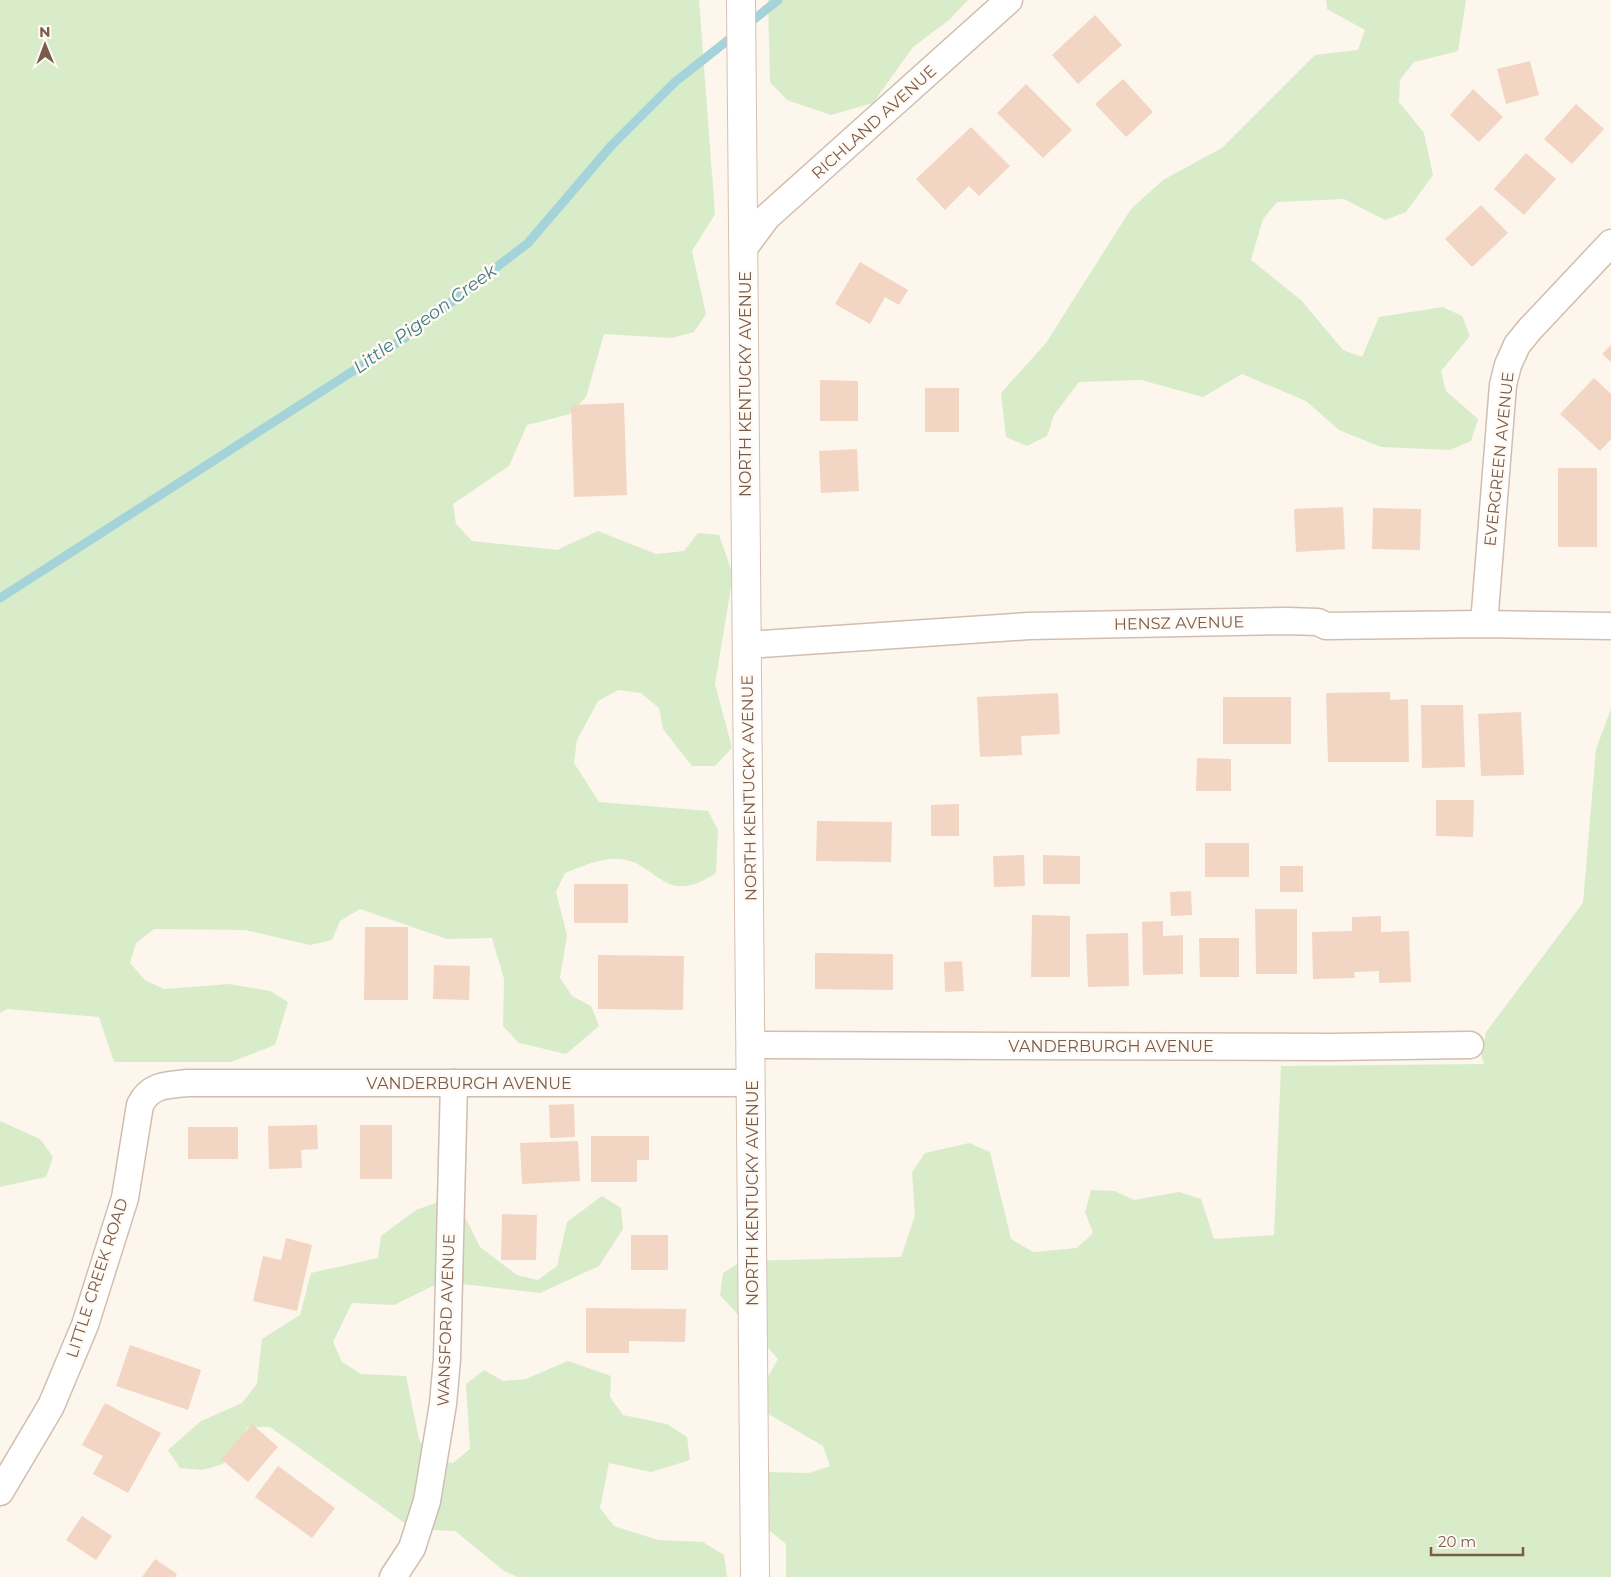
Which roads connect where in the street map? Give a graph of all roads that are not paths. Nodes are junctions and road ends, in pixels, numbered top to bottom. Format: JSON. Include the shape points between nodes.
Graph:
{"nodes":[{"id":1,"x":740,"y":0,"type":"edge"},
{"id":2,"x":1009,"y":0,"type":"edge"},
{"id":3,"x":1611,"y":242,"type":"edge"},
{"id":4,"x":744,"y":248,"type":"junction"},
{"id":5,"x":1484,"y":624,"type":"junction"},
{"id":6,"x":1611,"y":626,"type":"edge"},
{"id":7,"x":747,"y":645,"type":"junction"},
{"id":8,"x":752,"y":1045,"type":"junction"},
{"id":9,"x":1470,"y":1045,"type":"dead end"},
{"id":10,"x":188,"y":1083,"type":"joint"},
{"id":11,"x":454,"y":1083,"type":"junction"},
{"id":12,"x":751,"y":1083,"type":"junction"},
{"id":13,"x":0,"y":1492,"type":"edge"},
{"id":14,"x":393,"y":1577,"type":"edge"},
{"id":15,"x":755,"y":1577,"type":"edge"}],
"edges":[{"from":1,"to":4,"type":"street","name":"NORTH KENTUCKY AVENUE"},
{"from":2,"to":4,"type":"street","name":"RICHLAND AVENUE","via":[[767,217]]},
{"from":3,"to":5,"type":"street","name":"EVERGREEN AVENUE","via":[[1530,328],[1508,365],[1503,385]]},
{"from":4,"to":7,"type":"street","name":"NORTH KENTUCKY AVENUE"},
{"from":5,"to":6,"type":"street","name":"HENSZ AVENUE"},
{"from":5,"to":7,"type":"street","name":"HENSZ AVENUE","via":[[1326,626],[1318,622],[1288,621],[1029,626]]},
{"from":7,"to":8,"type":"street","name":"NORTH KENTUCKY AVENUE"},
{"from":8,"to":9,"type":"street","name":"VANDERBURGH AVENUE"},
{"from":8,"to":12,"type":"street","name":"NORTH KENTUCKY AVENUE"},
{"from":10,"to":11,"type":"street","name":"VANDERBURGH AVENUE"},
{"from":10,"to":13,"type":"street","name":"LITTLE CREEK ROAD","via":[[156,1087],[144,1096],[125,1198],[85,1325],[50,1406]]},
{"from":11,"to":12,"type":"street","name":"VANDERBURGH AVENUE"},
{"from":11,"to":14,"type":"street","name":"WANSFORD AVENUE","via":[[443,1404],[427,1500],[412,1548]]},
{"from":12,"to":15,"type":"street","name":"NORTH KENTUCKY AVENUE"}]}
